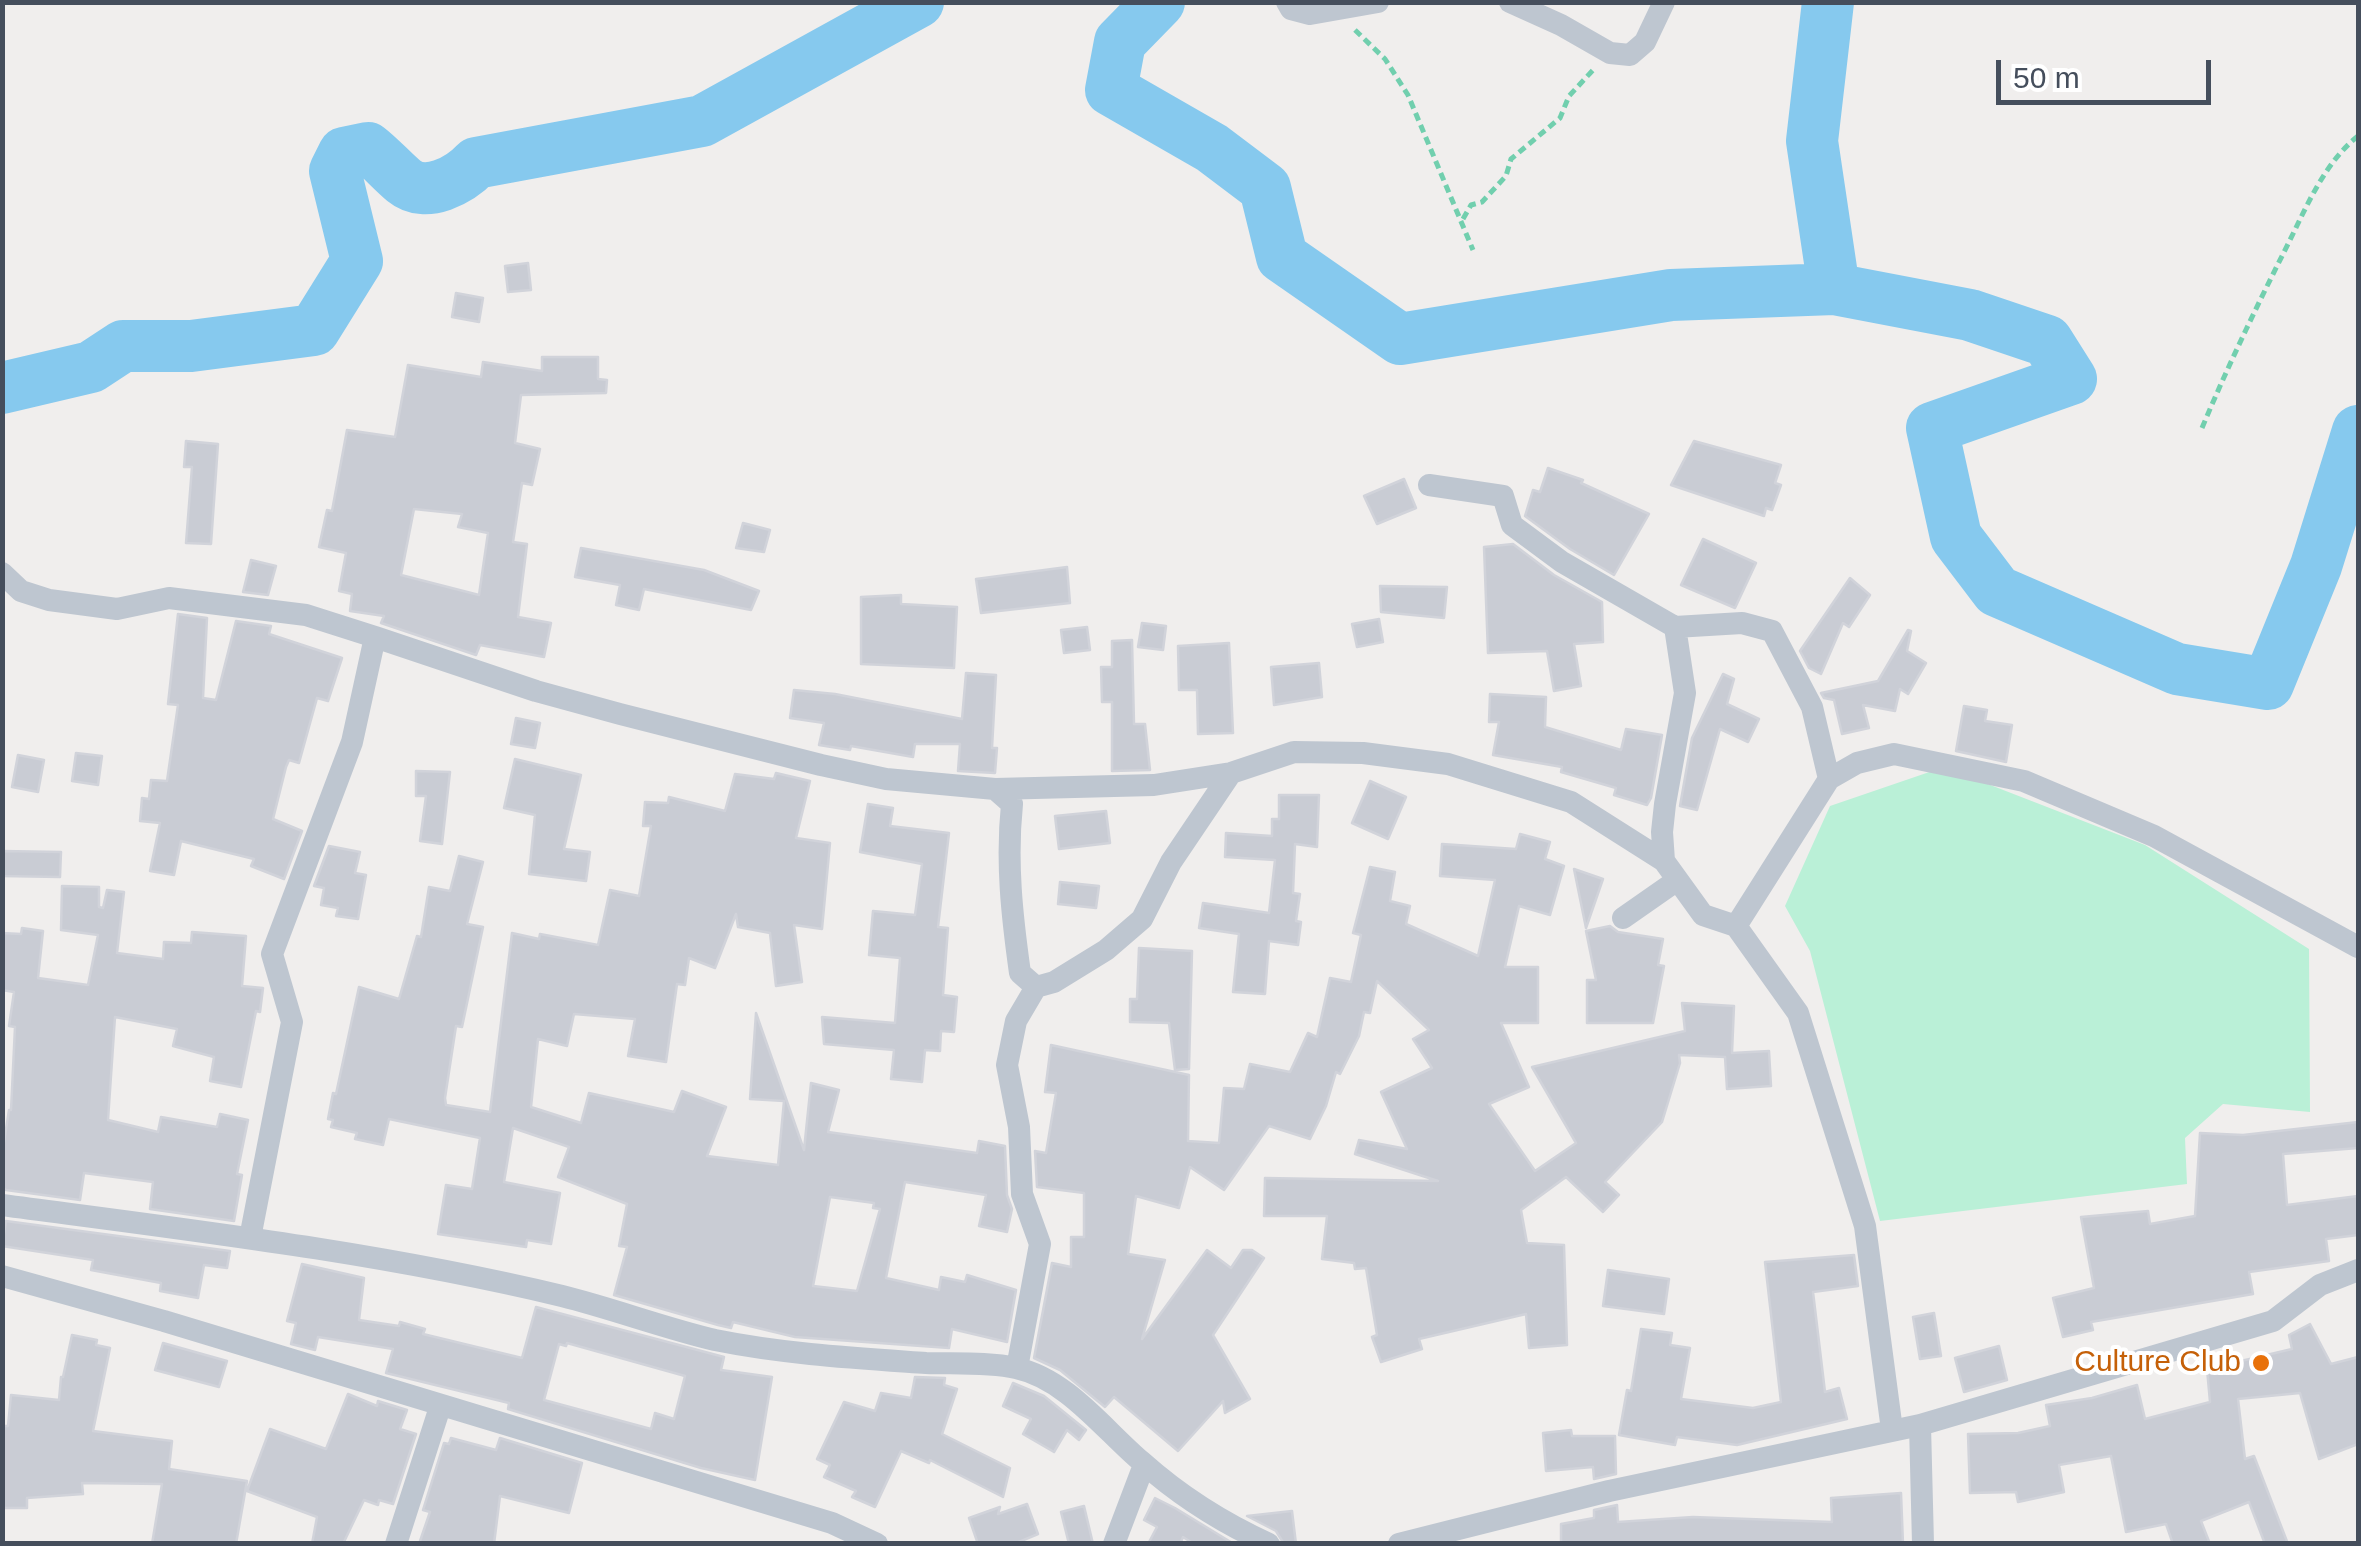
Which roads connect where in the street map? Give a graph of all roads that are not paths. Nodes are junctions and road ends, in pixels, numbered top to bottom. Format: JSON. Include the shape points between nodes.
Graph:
{"nodes":[{"id":1,"x":1287,"y":2,"type":"edge"},
{"id":2,"x":1378,"y":2,"type":"edge"},
{"id":3,"x":1510,"y":2,"type":"edge"},
{"id":4,"x":1664,"y":2,"type":"edge"},
{"id":5,"x":1429,"y":485,"type":"dead end"},
{"id":6,"x":2,"y":573,"type":"edge"},
{"id":7,"x":1676,"y":627,"type":"junction"},
{"id":8,"x":375,"y":636,"type":"junction"},
{"id":9,"x":1231,"y":773,"type":"junction"},
{"id":10,"x":1829,"y":779,"type":"junction"},
{"id":11,"x":995,"y":789,"type":"junction"},
{"id":12,"x":1670,"y":871,"type":"junction"},
{"id":13,"x":1623,"y":918,"type":"dead end"},
{"id":14,"x":1736,"y":926,"type":"junction"},
{"id":15,"x":2358,"y":946,"type":"edge"},
{"id":16,"x":1036,"y":987,"type":"junction"},
{"id":17,"x":2,"y":1204,"type":"edge"},
{"id":18,"x":250,"y":1238,"type":"junction"},
{"id":19,"x":2358,"y":1270,"type":"edge"},
{"id":20,"x":2,"y":1276,"type":"edge"},
{"id":21,"x":1016,"y":1368,"type":"junction"},
{"id":22,"x":440,"y":1407,"type":"junction"},
{"id":23,"x":1920,"y":1425,"type":"junction"},
{"id":24,"x":1892,"y":1430,"type":"junction"},
{"id":25,"x":1144,"y":1464,"type":"junction"},
{"id":26,"x":396,"y":1544,"type":"edge"},
{"id":27,"x":877,"y":1544,"type":"edge"},
{"id":28,"x":1114,"y":1544,"type":"edge"},
{"id":29,"x":1269,"y":1544,"type":"edge"},
{"id":30,"x":1399,"y":1544,"type":"edge"},
{"id":31,"x":1923,"y":1544,"type":"edge"}],
"edges":[{"from":1,"to":2,"type":"street","via":[[1310,14]]},
{"from":3,"to":4,"type":"street","via":[[1610,53],[1630,55]]},
{"from":5,"to":7,"type":"street","via":[[1504,496],[1512,525],[1562,562]]},
{"from":6,"to":8,"type":"street","via":[[21,592],[49,600],[117,609],[169,598],[306,615]]},
{"from":7,"to":10,"type":"street","via":[[1742,623],[1772,631],[1812,707]]},
{"from":7,"to":12,"type":"street","via":[[1685,693],[1662,832]]},
{"from":8,"to":11,"type":"street","via":[[536,691],[772,754],[886,778]]},
{"from":8,"to":18,"type":"street","via":[[352,742],[272,954],[292,1022]]},
{"from":9,"to":11,"type":"street","via":[[1154,784]]},
{"from":9,"to":12,"type":"street","via":[[1294,752],[1448,764],[1572,802]]},
{"from":9,"to":16,"type":"street","via":[[1142,919],[1106,950]]},
{"from":10,"to":14,"type":"street"},
{"from":10,"to":15,"type":"street","via":[[1857,762],[1894,754],[2024,781],[2154,836]]},
{"from":11,"to":16,"type":"street","via":[[1012,804],[1011,908],[1020,974]]},
{"from":12,"to":13,"type":"street"},
{"from":12,"to":14,"type":"street","via":[[1702,916]]},
{"from":14,"to":24,"type":"street","via":[[1798,1013],[1865,1226]]},
{"from":16,"to":21,"type":"street","via":[[1016,1021],[1008,1065],[1022,1194],[1040,1244]]},
{"from":17,"to":18,"type":"street"},
{"from":18,"to":21,"type":"street","via":[[562,1296],[715,1340],[824,1356]]},
{"from":19,"to":23,"type":"street","via":[[2320,1285],[2273,1320]]},
{"from":20,"to":22,"type":"street"},
{"from":21,"to":25,"type":"street","via":[[1074,1399]]},
{"from":22,"to":26,"type":"street"},
{"from":22,"to":27,"type":"street","via":[[832,1523]]},
{"from":23,"to":24,"type":"street"},
{"from":23,"to":31,"type":"street"},
{"from":24,"to":30,"type":"street"},
{"from":25,"to":28,"type":"street"},
{"from":25,"to":29,"type":"street","via":[[1219,1518]]}]}
